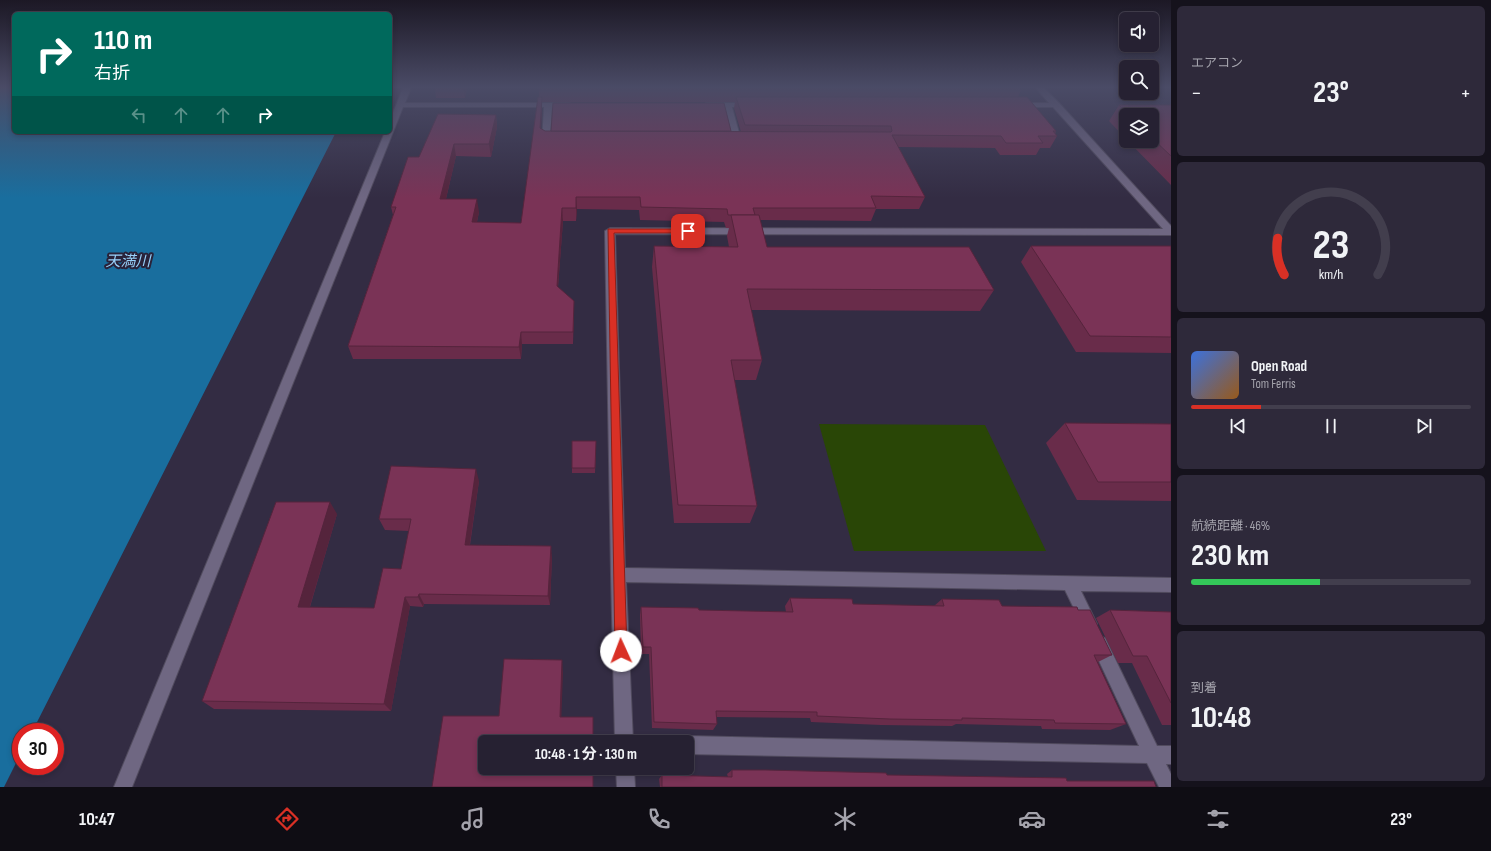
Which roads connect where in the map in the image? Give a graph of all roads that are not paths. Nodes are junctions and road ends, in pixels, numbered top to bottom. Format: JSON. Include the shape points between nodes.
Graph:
{"nodes":[{"id":1,"x":547,"y":125,"type":"edge"},
{"id":2,"x":733,"y":125,"type":"edge"},
{"id":3,"x":1073,"y":125,"type":"edge"},
{"id":4,"x":389,"y":134,"type":"edge"},
{"id":5,"x":562,"y":140,"type":"edge"},
{"id":6,"x":737,"y":140,"type":"edge"},
{"id":7,"x":1171,"y":232,"type":"edge"},
{"id":8,"x":1171,"y":232,"type":"edge"},
{"id":9,"x":618,"y":575,"type":"junction"},
{"id":10,"x":1070,"y":584,"type":"junction"},
{"id":11,"x":1171,"y":586,"type":"edge"},
{"id":12,"x":624,"y":735,"type":"edge"},
{"id":13,"x":694,"y":745,"type":"edge"},
{"id":14,"x":1153,"y":755,"type":"junction"},
{"id":15,"x":1171,"y":755,"type":"edge"},
{"id":16,"x":625,"y":775,"type":"edge"},
{"id":17,"x":123,"y":787,"type":"edge"},
{"id":18,"x":626,"y":787,"type":"edge"},
{"id":19,"x":1168,"y":787,"type":"edge"}],
"edges":[{"from":1,"to":5,"type":"street","via":[[546,140]]},
{"from":2,"to":6,"type":"street"},
{"from":3,"to":8,"type":"street"},
{"from":4,"to":17,"type":"street"},
{"from":7,"to":9,"type":"street","via":[[610,231]]},
{"from":9,"to":10,"type":"street"},
{"from":9,"to":12,"type":"street"},
{"from":10,"to":11,"type":"street"},
{"from":10,"to":14,"type":"street"},
{"from":13,"to":14,"type":"street"},
{"from":14,"to":15,"type":"street"},
{"from":14,"to":19,"type":"street"},
{"from":16,"to":18,"type":"street"}]}
